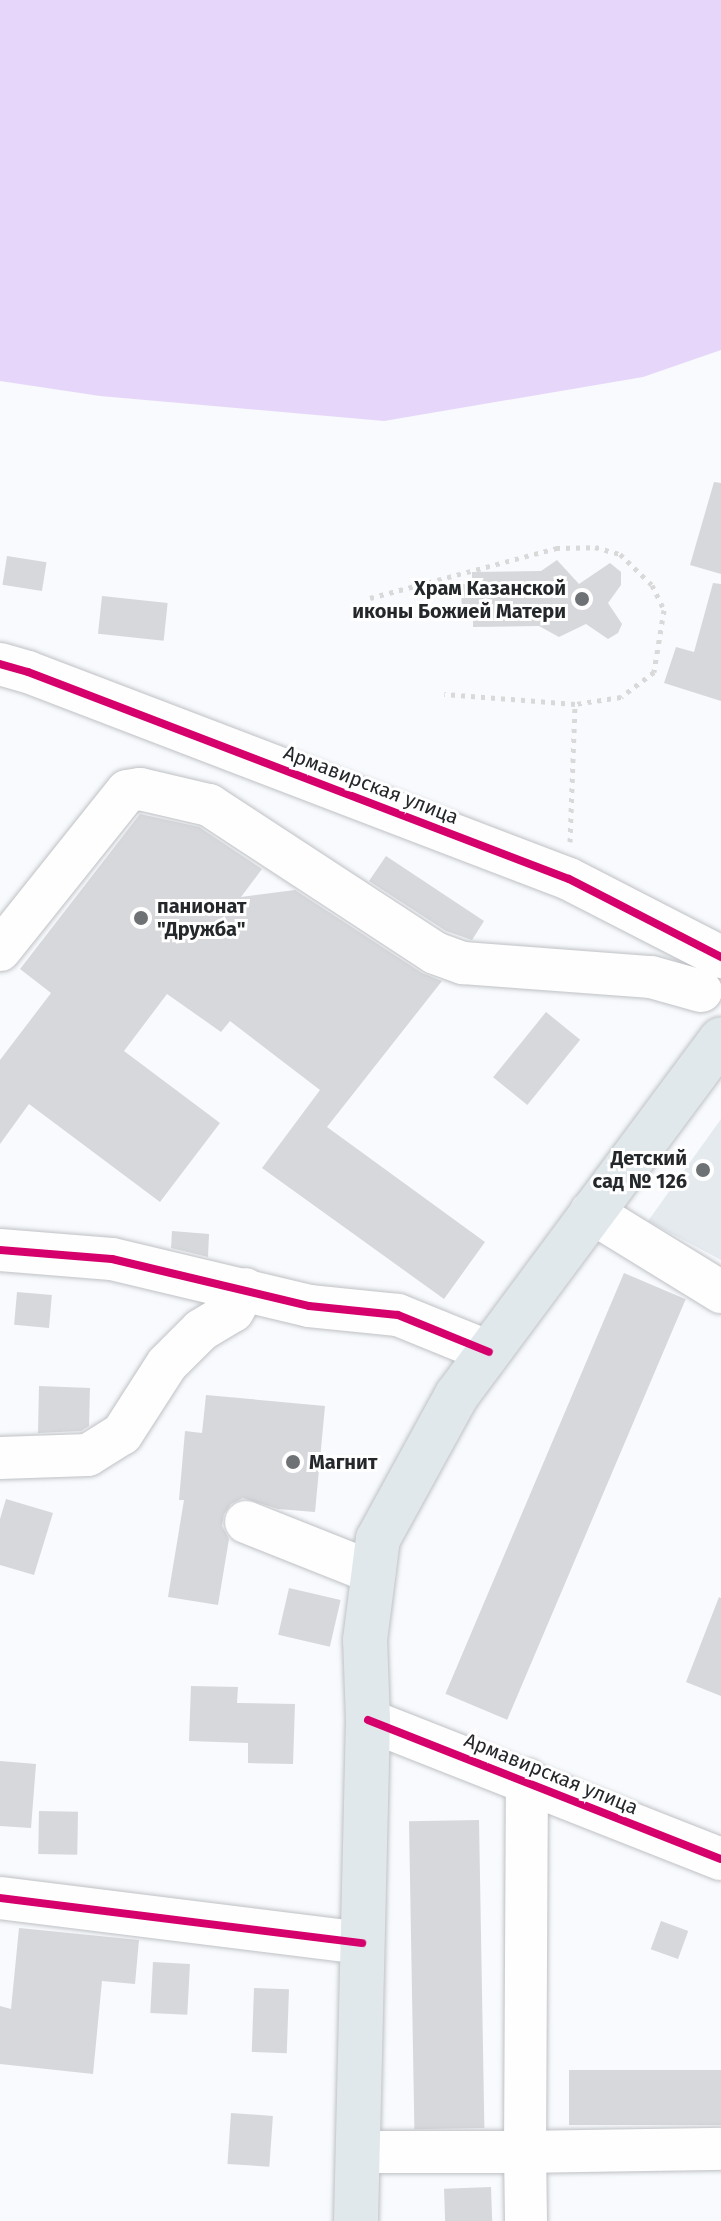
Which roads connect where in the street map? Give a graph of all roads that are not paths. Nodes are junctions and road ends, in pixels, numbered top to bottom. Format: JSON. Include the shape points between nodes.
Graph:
{"nodes":[{"id":1,"x":0,"y":664,"type":"edge"},
{"id":2,"x":0,"y":950,"type":"edge"},
{"id":3,"x":711,"y":974,"type":"edge"},
{"id":4,"x":721,"y":1039,"type":"edge"},
{"id":5,"x":591,"y":1212,"type":"junction"},
{"id":6,"x":0,"y":1250,"type":"edge"},
{"id":7,"x":245,"y":1289,"type":"junction"},
{"id":8,"x":721,"y":1292,"type":"edge"},
{"id":9,"x":489,"y":1352,"type":"junction"},
{"id":10,"x":0,"y":1458,"type":"edge"},
{"id":11,"x":246,"y":1522,"type":"dead end"},
{"id":12,"x":374,"y":1573,"type":"junction"},
{"id":13,"x":368,"y":1720,"type":"junction"},
{"id":14,"x":527,"y":1780,"type":"junction"},
{"id":15,"x":721,"y":1859,"type":"edge"},
{"id":16,"x":0,"y":1898,"type":"edge"},
{"id":17,"x":362,"y":1943,"type":"junction"},
{"id":18,"x":721,"y":2149,"type":"edge"},
{"id":19,"x":357,"y":2152,"type":"junction"},
{"id":20,"x":525,"y":2152,"type":"junction"},
{"id":21,"x":356,"y":2221,"type":"edge"},
{"id":22,"x":526,"y":2221,"type":"edge"}],
"edges":[{"from":1,"to":3,"type":"street","name":"Армавирская улица","via":[[569,879]]},
{"from":2,"to":3,"type":"street","via":[[127,791],[140,789],[209,805],[435,953],[463,963],[651,977]]},
{"from":4,"to":5,"type":"main road"},
{"from":5,"to":8,"type":"street"},
{"from":5,"to":9,"type":"main road"},
{"from":6,"to":7,"type":"street","via":[[112,1259]]},
{"from":7,"to":9,"type":"street","via":[[309,1306],[398,1315]]},
{"from":7,"to":10,"type":"street","via":[[233,1311],[201,1330],[167,1364],[122,1434],[88,1455]]},
{"from":9,"to":12,"type":"main road","via":[[457,1395],[378,1539]]},
{"from":11,"to":12,"type":"street"},
{"from":12,"to":13,"type":"main road","via":[[365,1640]]},
{"from":13,"to":14,"type":"street","name":"Армавирская улица"},
{"from":13,"to":17,"type":"main road"},
{"from":14,"to":15,"type":"street","name":"Армавирская улица"},
{"from":14,"to":20,"type":"street"},
{"from":16,"to":17,"type":"street"},
{"from":17,"to":19,"type":"main road"},
{"from":18,"to":20,"type":"street"},
{"from":19,"to":20,"type":"street"},
{"from":19,"to":21,"type":"main road"},
{"from":20,"to":22,"type":"street"}]}
